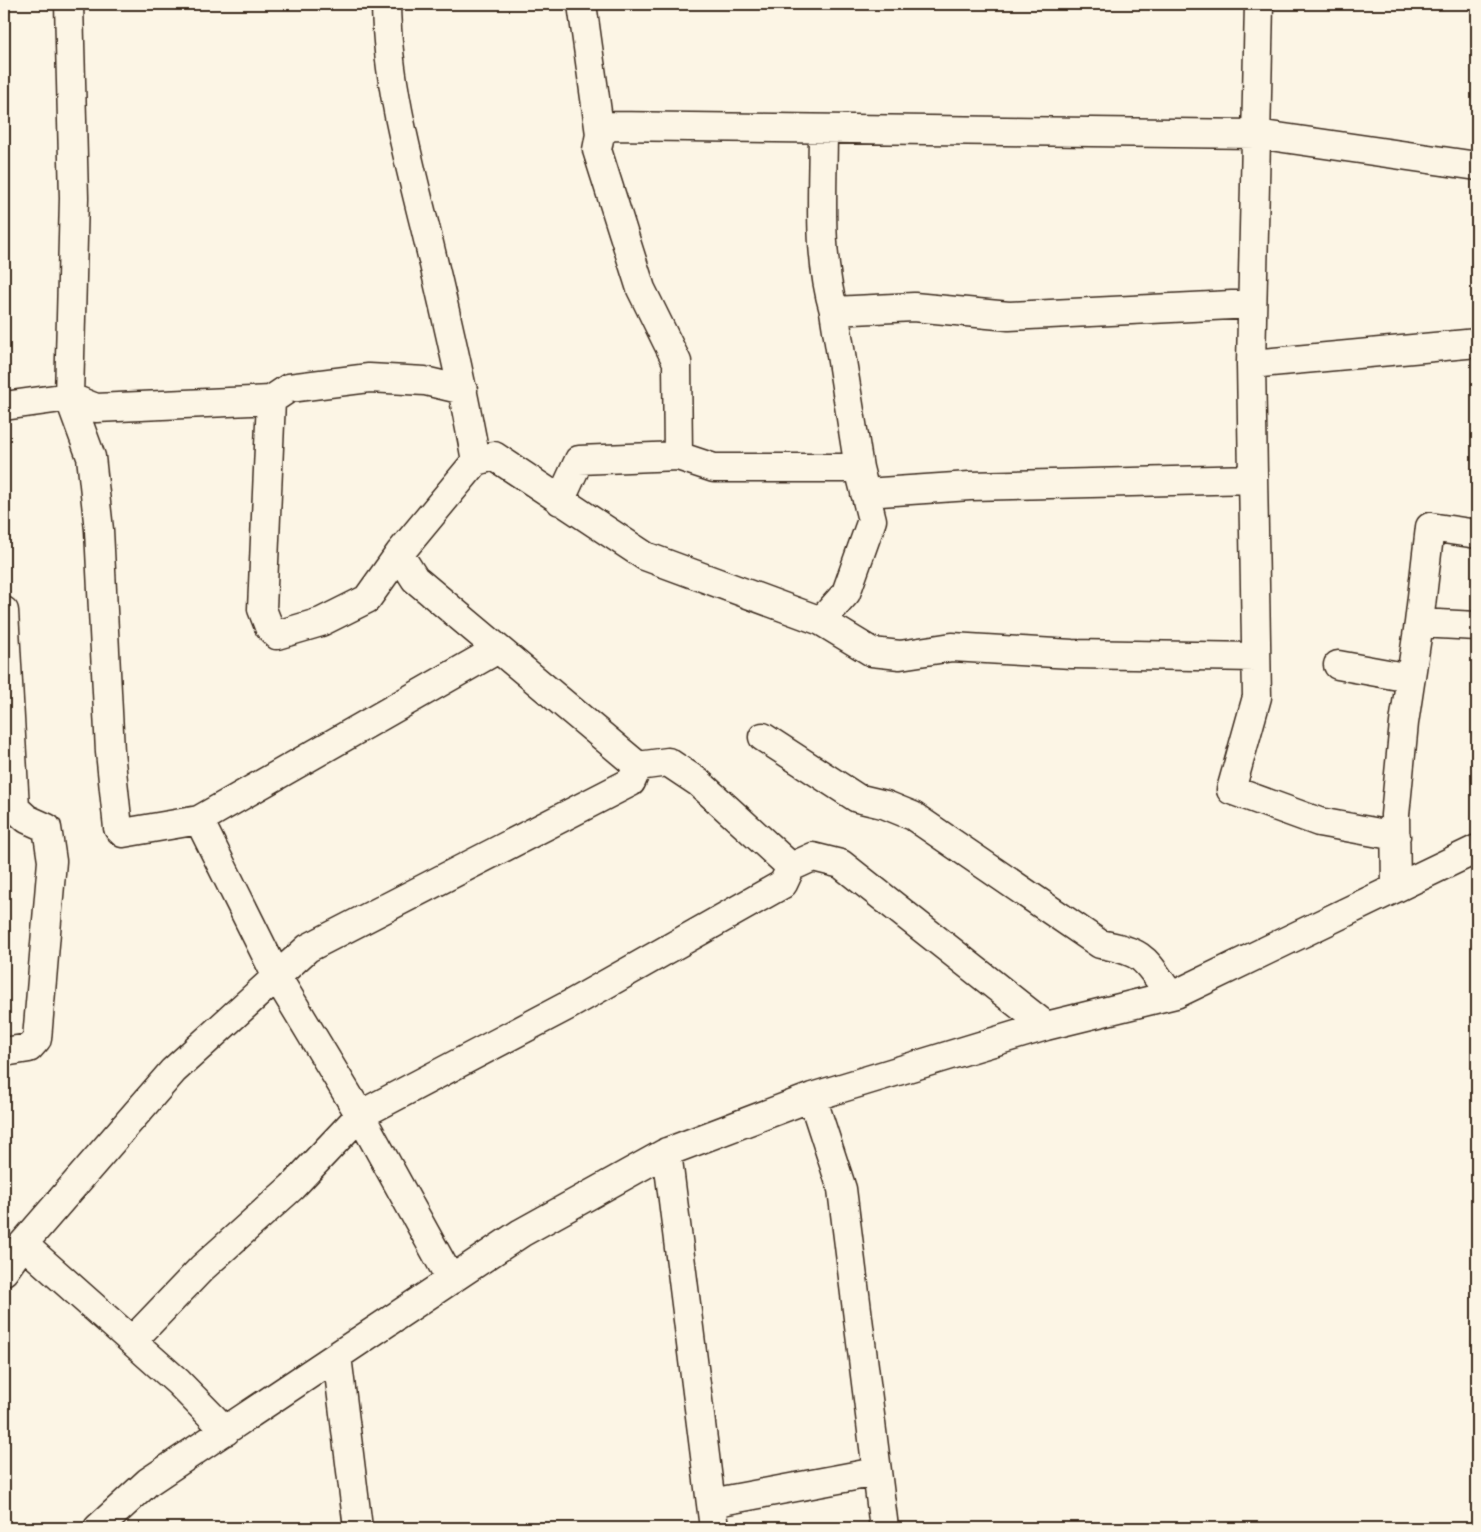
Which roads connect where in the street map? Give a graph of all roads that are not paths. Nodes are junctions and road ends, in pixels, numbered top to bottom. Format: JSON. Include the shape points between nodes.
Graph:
{"nodes":[{"id":1,"x":69,"y":4,"type":"edge"},
{"id":2,"x":386,"y":4,"type":"edge"},
{"id":3,"x":582,"y":4,"type":"edge"},
{"id":4,"x":1259,"y":4,"type":"edge"},
{"id":5,"x":823,"y":129,"type":"junction"},
{"id":6,"x":600,"y":134,"type":"junction"},
{"id":7,"x":1256,"y":134,"type":"junction"},
{"id":8,"x":1477,"y":166,"type":"edge"},
{"id":9,"x":1252,"y":304,"type":"junction"},
{"id":10,"x":834,"y":311,"type":"junction"},
{"id":11,"x":1477,"y":343,"type":"edge"},
{"id":12,"x":1251,"y":364,"type":"junction"},
{"id":13,"x":463,"y":390,"type":"junction"},
{"id":14,"x":70,"y":397,"type":"junction"},
{"id":15,"x":271,"y":400,"type":"junction"},
{"id":16,"x":4,"y":406,"type":"edge"},
{"id":17,"x":678,"y":456,"type":"junction"},
{"id":18,"x":476,"y":461,"type":"junction"},
{"id":19,"x":1253,"y":479,"type":"junction"},
{"id":20,"x":862,"y":480,"type":"junction"},
{"id":21,"x":560,"y":501,"type":"junction"},
{"id":22,"x":1477,"y":534,"type":"edge"},
{"id":23,"x":399,"y":554,"type":"junction"},
{"id":24,"x":4,"y":611,"type":"edge"},
{"id":25,"x":821,"y":621,"type":"junction"},
{"id":26,"x":1418,"y":622,"type":"junction"},
{"id":27,"x":1477,"y":626,"type":"edge"},
{"id":28,"x":498,"y":649,"type":"junction"},
{"id":29,"x":1256,"y":657,"type":"junction"},
{"id":30,"x":1338,"y":665,"type":"dead end"},
{"id":31,"x":1410,"y":678,"type":"junction"},
{"id":32,"x":763,"y":738,"type":"dead end"},
{"id":33,"x":638,"y":766,"type":"junction"},
{"id":34,"x":15,"y":818,"type":"edge"},
{"id":35,"x":199,"y":820,"type":"junction"},
{"id":36,"x":1396,"y":836,"type":"junction"},
{"id":37,"x":1477,"y":849,"type":"edge"},
{"id":38,"x":791,"y":866,"type":"junction"},
{"id":39,"x":1396,"y":888,"type":"junction"},
{"id":40,"x":277,"y":977,"type":"junction"},
{"id":41,"x":1170,"y":995,"type":"junction"},
{"id":42,"x":1046,"y":1026,"type":"junction"},
{"id":43,"x":4,"y":1052,"type":"edge"},
{"id":44,"x":812,"y":1097,"type":"junction"},
{"id":45,"x":360,"y":1115,"type":"junction"},
{"id":46,"x":667,"y":1152,"type":"junction"},
{"id":47,"x":23,"y":1244,"type":"junction"},
{"id":48,"x":4,"y":1270,"type":"edge"},
{"id":49,"x":451,"y":1280,"type":"junction"},
{"id":50,"x":132,"y":1341,"type":"junction"},
{"id":51,"x":337,"y":1356,"type":"junction"},
{"id":52,"x":226,"y":1431,"type":"junction"},
{"id":53,"x":876,"y":1472,"type":"junction"},
{"id":54,"x":712,"y":1515,"type":"edge"},
{"id":55,"x":98,"y":1528,"type":"edge"},
{"id":56,"x":358,"y":1528,"type":"edge"},
{"id":57,"x":884,"y":1528,"type":"edge"}],
"edges":[{"from":1,"to":14,"type":"street","via":[[74,198]]},
{"from":2,"to":13,"type":"street","via":[[393,75],[407,153]]},
{"from":3,"to":6,"type":"street"},
{"from":4,"to":7,"type":"street"},
{"from":5,"to":6,"type":"street","via":[[610,126]]},
{"from":5,"to":7,"type":"street"},
{"from":5,"to":10,"type":"street","via":[[827,287]]},
{"from":6,"to":17,"type":"street","via":[[597,150],[641,289],[677,362]]},
{"from":7,"to":8,"type":"street"},
{"from":7,"to":9,"type":"street"},
{"from":9,"to":10,"type":"street","via":[[1009,316],[914,307]]},
{"from":9,"to":12,"type":"street"},
{"from":10,"to":20,"type":"street"},
{"from":11,"to":12,"type":"street"},
{"from":12,"to":19,"type":"street"},
{"from":13,"to":15,"type":"street","via":[[425,381],[369,378],[289,388]]},
{"from":13,"to":18,"type":"street"},
{"from":14,"to":15,"type":"street","via":[[96,408]]},
{"from":14,"to":16,"type":"street"},
{"from":14,"to":35,"type":"street","via":[[91,457],[99,530],[110,752],[118,828],[123,833]]},
{"from":15,"to":23,"type":"street","via":[[262,609],[268,627],[277,635],[321,622],[367,599]]},
{"from":17,"to":20,"type":"street","via":[[714,468]]},
{"from":17,"to":21,"type":"street","via":[[579,460]]},
{"from":18,"to":21,"type":"street","via":[[494,456]]},
{"from":18,"to":23,"type":"street"},
{"from":19,"to":20,"type":"street","via":[[970,486]]},
{"from":19,"to":29,"type":"street"},
{"from":20,"to":25,"type":"street","via":[[872,520],[846,593]]},
{"from":21,"to":25,"type":"street","via":[[645,556]]},
{"from":22,"to":26,"type":"street","via":[[1430,527]]},
{"from":23,"to":28,"type":"street","via":[[415,579]]},
{"from":24,"to":34,"type":"street"},
{"from":25,"to":29,"type":"street","via":[[872,652],[900,655],[952,647],[1072,654]]},
{"from":26,"to":27,"type":"street"},
{"from":26,"to":31,"type":"street"},
{"from":28,"to":33,"type":"street"},
{"from":28,"to":35,"type":"street"},
{"from":29,"to":36,"type":"street","via":[[1256,697],[1231,790],[1319,822]]},
{"from":30,"to":31,"type":"street"},
{"from":31,"to":36,"type":"street","via":[[1395,815]]},
{"from":32,"to":41,"type":"street","via":[[857,798],[913,816],[1100,944],[1125,948],[1143,957]]},
{"from":33,"to":38,"type":"street","via":[[668,762],[698,782]]},
{"from":33,"to":40,"type":"street","via":[[631,782],[308,948]]},
{"from":34,"to":43,"type":"street","via":[[47,828],[52,861],[37,1040],[29,1048]]},
{"from":35,"to":40,"type":"street"},
{"from":36,"to":39,"type":"street"},
{"from":37,"to":39,"type":"street"},
{"from":38,"to":42,"type":"street","via":[[814,857],[841,864]]},
{"from":38,"to":45,"type":"street","via":[[783,884],[569,1005]]},
{"from":39,"to":41,"type":"street"},
{"from":40,"to":45,"type":"street"},
{"from":40,"to":47,"type":"street","via":[[173,1071]]},
{"from":41,"to":42,"type":"street"},
{"from":42,"to":44,"type":"street"},
{"from":44,"to":46,"type":"street"},
{"from":44,"to":53,"type":"street","via":[[842,1189]]},
{"from":45,"to":49,"type":"street"},
{"from":45,"to":50,"type":"street","via":[[292,1186],[202,1268]]},
{"from":46,"to":49,"type":"street","via":[[521,1233]]},
{"from":46,"to":54,"type":"street"},
{"from":47,"to":48,"type":"street"},
{"from":47,"to":50,"type":"street"},
{"from":49,"to":51,"type":"street"},
{"from":50,"to":52,"type":"street"},
{"from":51,"to":52,"type":"street"},
{"from":51,"to":56,"type":"street"},
{"from":52,"to":55,"type":"street","via":[[148,1482]]},
{"from":53,"to":54,"type":"street"},
{"from":53,"to":57,"type":"street"}]}
